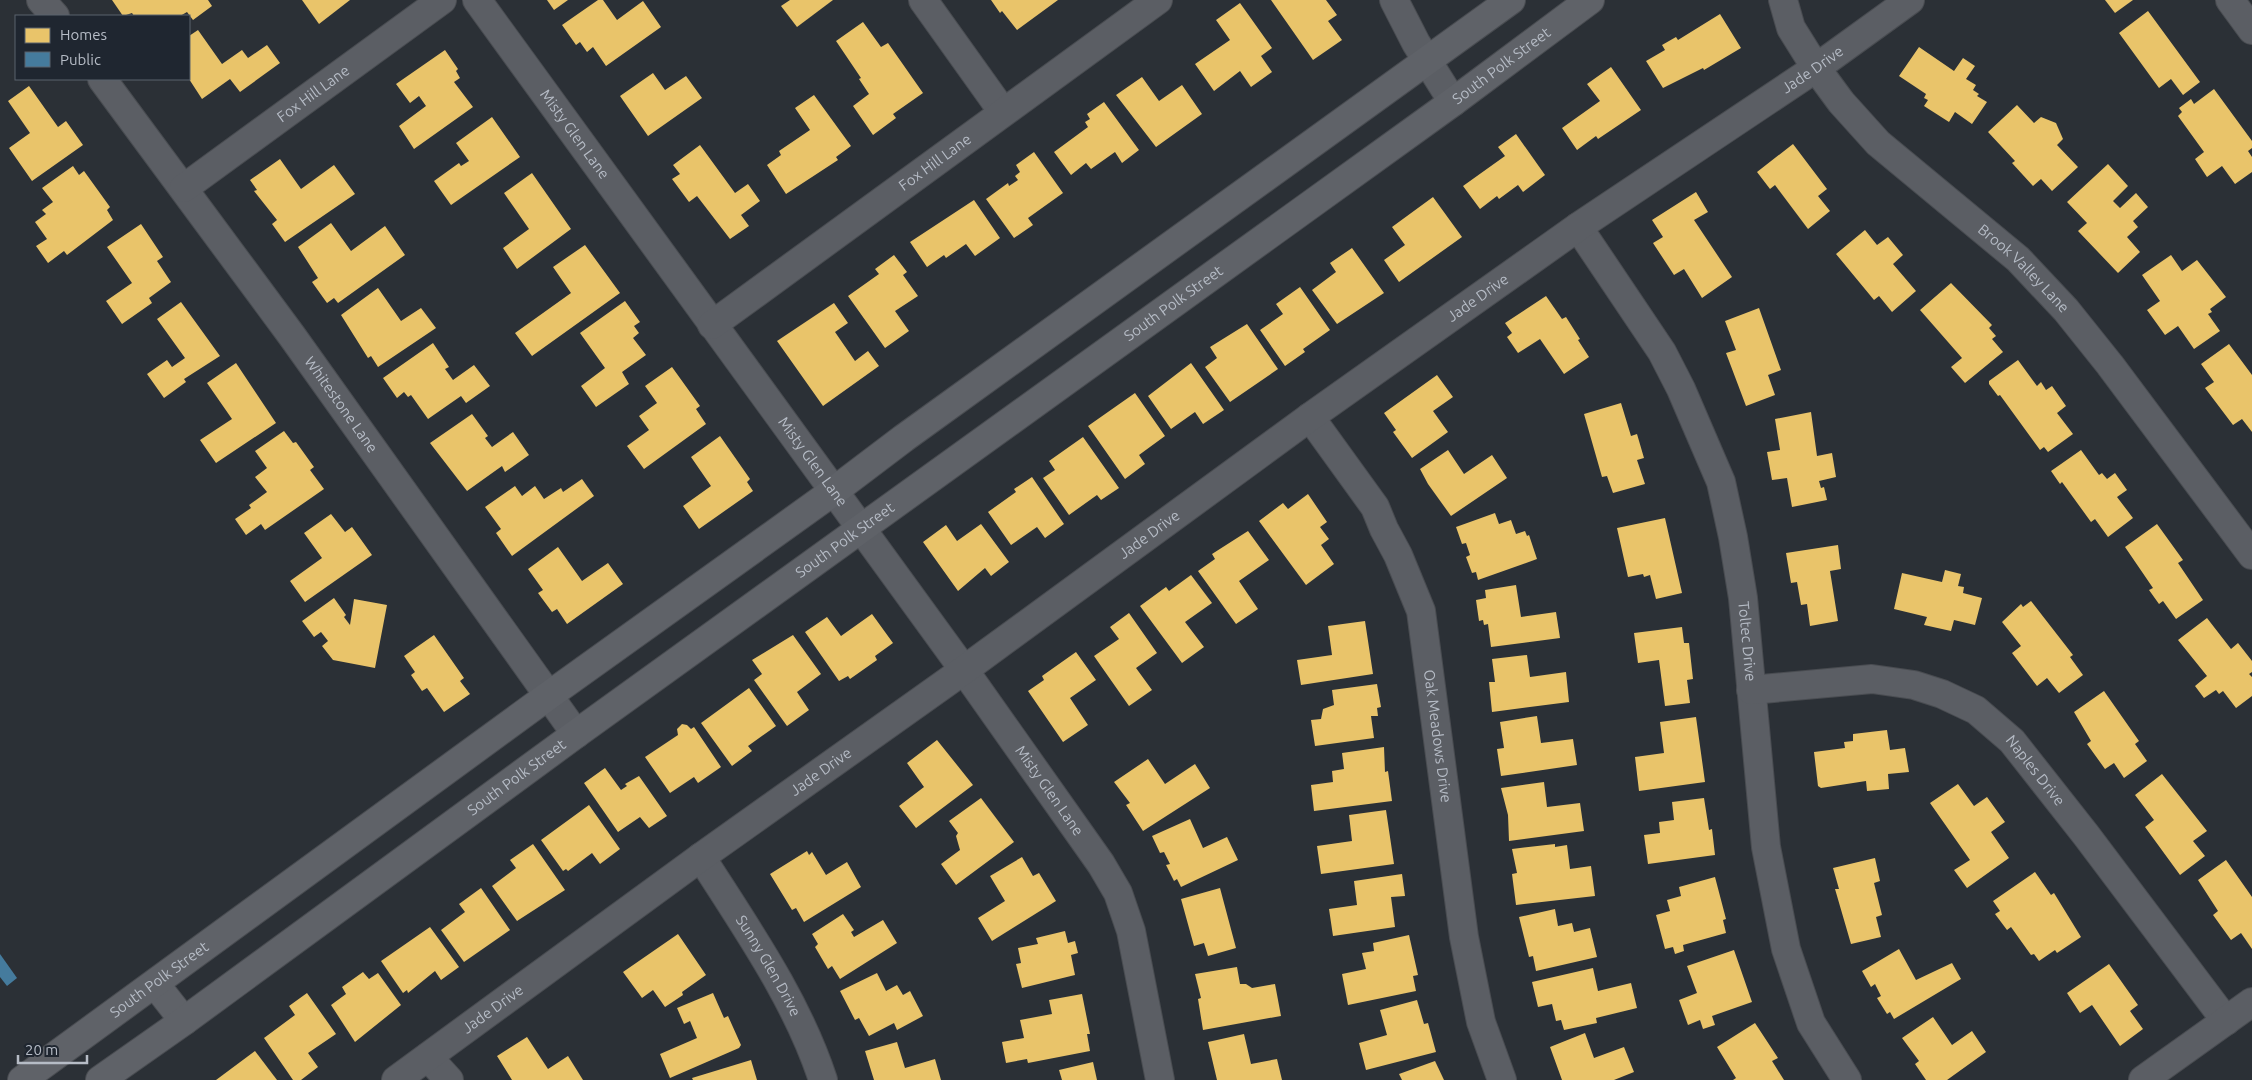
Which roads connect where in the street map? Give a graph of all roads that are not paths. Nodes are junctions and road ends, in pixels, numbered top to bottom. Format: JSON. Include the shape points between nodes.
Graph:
{"nodes":[{"id":1,"x":41,"y":0,"type":"edge"},
{"id":2,"x":442,"y":0,"type":"edge"},
{"id":3,"x":477,"y":0,"type":"edge"},
{"id":4,"x":923,"y":0,"type":"edge"},
{"id":5,"x":1158,"y":0,"type":"edge"},
{"id":6,"x":1394,"y":0,"type":"edge"},
{"id":7,"x":1511,"y":0,"type":"edge"},
{"id":8,"x":1590,"y":0,"type":"edge"},
{"id":9,"x":1783,"y":0,"type":"edge"},
{"id":10,"x":1910,"y":0,"type":"edge"},
{"id":11,"x":2230,"y":0,"type":"edge"},
{"id":12,"x":54,"y":15,"type":"edge"},
{"id":13,"x":2252,"y":30,"type":"edge"},
{"id":14,"x":1428,"y":60,"type":"junction"},
{"id":15,"x":1816,"y":68,"type":"junction"},
{"id":16,"x":103,"y":80,"type":"edge"},
{"id":17,"x":1453,"y":102,"type":"junction"},
{"id":18,"x":1003,"y":112,"type":"junction"},
{"id":19,"x":184,"y":188,"type":"junction"},
{"id":20,"x":1578,"y":227,"type":"junction"},
{"id":21,"x":712,"y":325,"type":"junction"},
{"id":22,"x":1310,"y":417,"type":"junction"},
{"id":23,"x":834,"y":492,"type":"junction"},
{"id":24,"x":861,"y":530,"type":"junction"},
{"id":25,"x":2252,"y":555,"type":"edge"},
{"id":26,"x":964,"y":670,"type":"junction"},
{"id":27,"x":1751,"y":690,"type":"junction"},
{"id":28,"x":548,"y":696,"type":"junction"},
{"id":29,"x":576,"y":734,"type":"junction"},
{"id":30,"x":701,"y":857,"type":"junction"},
{"id":31,"x":156,"y":984,"type":"junction"},
{"id":32,"x":2252,"y":1002,"type":"edge"},
{"id":33,"x":184,"y":1021,"type":"junction"},
{"id":34,"x":2226,"y":1021,"type":"junction"},
{"id":35,"x":428,"y":1057,"type":"junction"},
{"id":36,"x":22,"y":1080,"type":"edge"},
{"id":37,"x":100,"y":1080,"type":"edge"},
{"id":38,"x":396,"y":1080,"type":"edge"},
{"id":39,"x":448,"y":1080,"type":"edge"},
{"id":40,"x":823,"y":1080,"type":"edge"},
{"id":41,"x":1160,"y":1080,"type":"edge"},
{"id":42,"x":1502,"y":1080,"type":"edge"},
{"id":43,"x":1846,"y":1080,"type":"edge"},
{"id":44,"x":2143,"y":1080,"type":"edge"}],
"edges":[{"from":1,"to":12,"type":"street"},
{"from":2,"to":19,"type":"street","name":"Fox Hill Lane"},
{"from":3,"to":21,"type":"street","name":"Misty Glen Lane"},
{"from":4,"to":18,"type":"street"},
{"from":5,"to":18,"type":"street","name":"Fox Hill Lane"},
{"from":6,"to":14,"type":"street"},
{"from":7,"to":14,"type":"main road","name":"South Polk Street"},
{"from":8,"to":17,"type":"main road","name":"South Polk Street"},
{"from":9,"to":15,"type":"street","name":"Brook Valley Lane","via":[[1791,28]]},
{"from":10,"to":15,"type":"street","name":"Jade Drive"},
{"from":11,"to":13,"type":"street"},
{"from":14,"to":17,"type":"street"},
{"from":14,"to":23,"type":"main road","name":"South Polk Street"},
{"from":15,"to":20,"type":"street","name":"Jade Drive"},
{"from":15,"to":25,"type":"street","name":"Brook Valley Lane","via":[[1840,102],[1878,143],[2018,259],[2066,310]]},
{"from":16,"to":19,"type":"street","name":"Whitestone Lane"},
{"from":17,"to":24,"type":"main road","name":"South Polk Street"},
{"from":18,"to":21,"type":"street","name":"Fox Hill Lane"},
{"from":19,"to":28,"type":"street","name":"Whitestone Lane"},
{"from":20,"to":22,"type":"street","name":"Jade Drive"},
{"from":20,"to":27,"type":"street","name":"Toltec Drive","via":[[1662,352],[1721,482],[1743,598]]},
{"from":21,"to":23,"type":"street","name":"Misty Glen Lane"},
{"from":22,"to":26,"type":"street","name":"Jade Drive"},
{"from":22,"to":42,"type":"street","name":"Oak Meadows Drive","via":[[1376,507],[1421,611],[1464,937],[1482,1022]]},
{"from":23,"to":24,"type":"street","name":"Misty Glen Lane"},
{"from":23,"to":28,"type":"main road","name":"South Polk Street"},
{"from":24,"to":26,"type":"street","name":"Misty Glen Lane"},
{"from":24,"to":29,"type":"main road","name":"South Polk Street"},
{"from":26,"to":30,"type":"street","name":"Jade Drive"},
{"from":26,"to":41,"type":"street","name":"Misty Glen Lane","via":[[1118,893],[1131,931]]},
{"from":27,"to":34,"type":"street","name":"Naples Drive","via":[[1872,679],[1914,685],[1976,710],[2012,741]]},
{"from":27,"to":43,"type":"street","name":"Toltec Drive","via":[[1766,846],[1786,949],[1811,1022]]},
{"from":28,"to":29,"type":"street","name":"Whitestone Lane"},
{"from":28,"to":31,"type":"main road","name":"South Polk Street"},
{"from":29,"to":33,"type":"main road","name":"South Polk Street"},
{"from":30,"to":35,"type":"street","name":"Jade Drive"},
{"from":30,"to":40,"type":"street","name":"Sunny Glen Drive","via":[[774,973],[816,1058]]},
{"from":31,"to":33,"type":"main road"},
{"from":31,"to":36,"type":"main road","name":"South Polk Street"},
{"from":32,"to":34,"type":"street"},
{"from":33,"to":37,"type":"main road","name":"South Polk Street"},
{"from":34,"to":44,"type":"street"},
{"from":35,"to":38,"type":"street","name":"Jade Drive"},
{"from":35,"to":39,"type":"street"}]}
